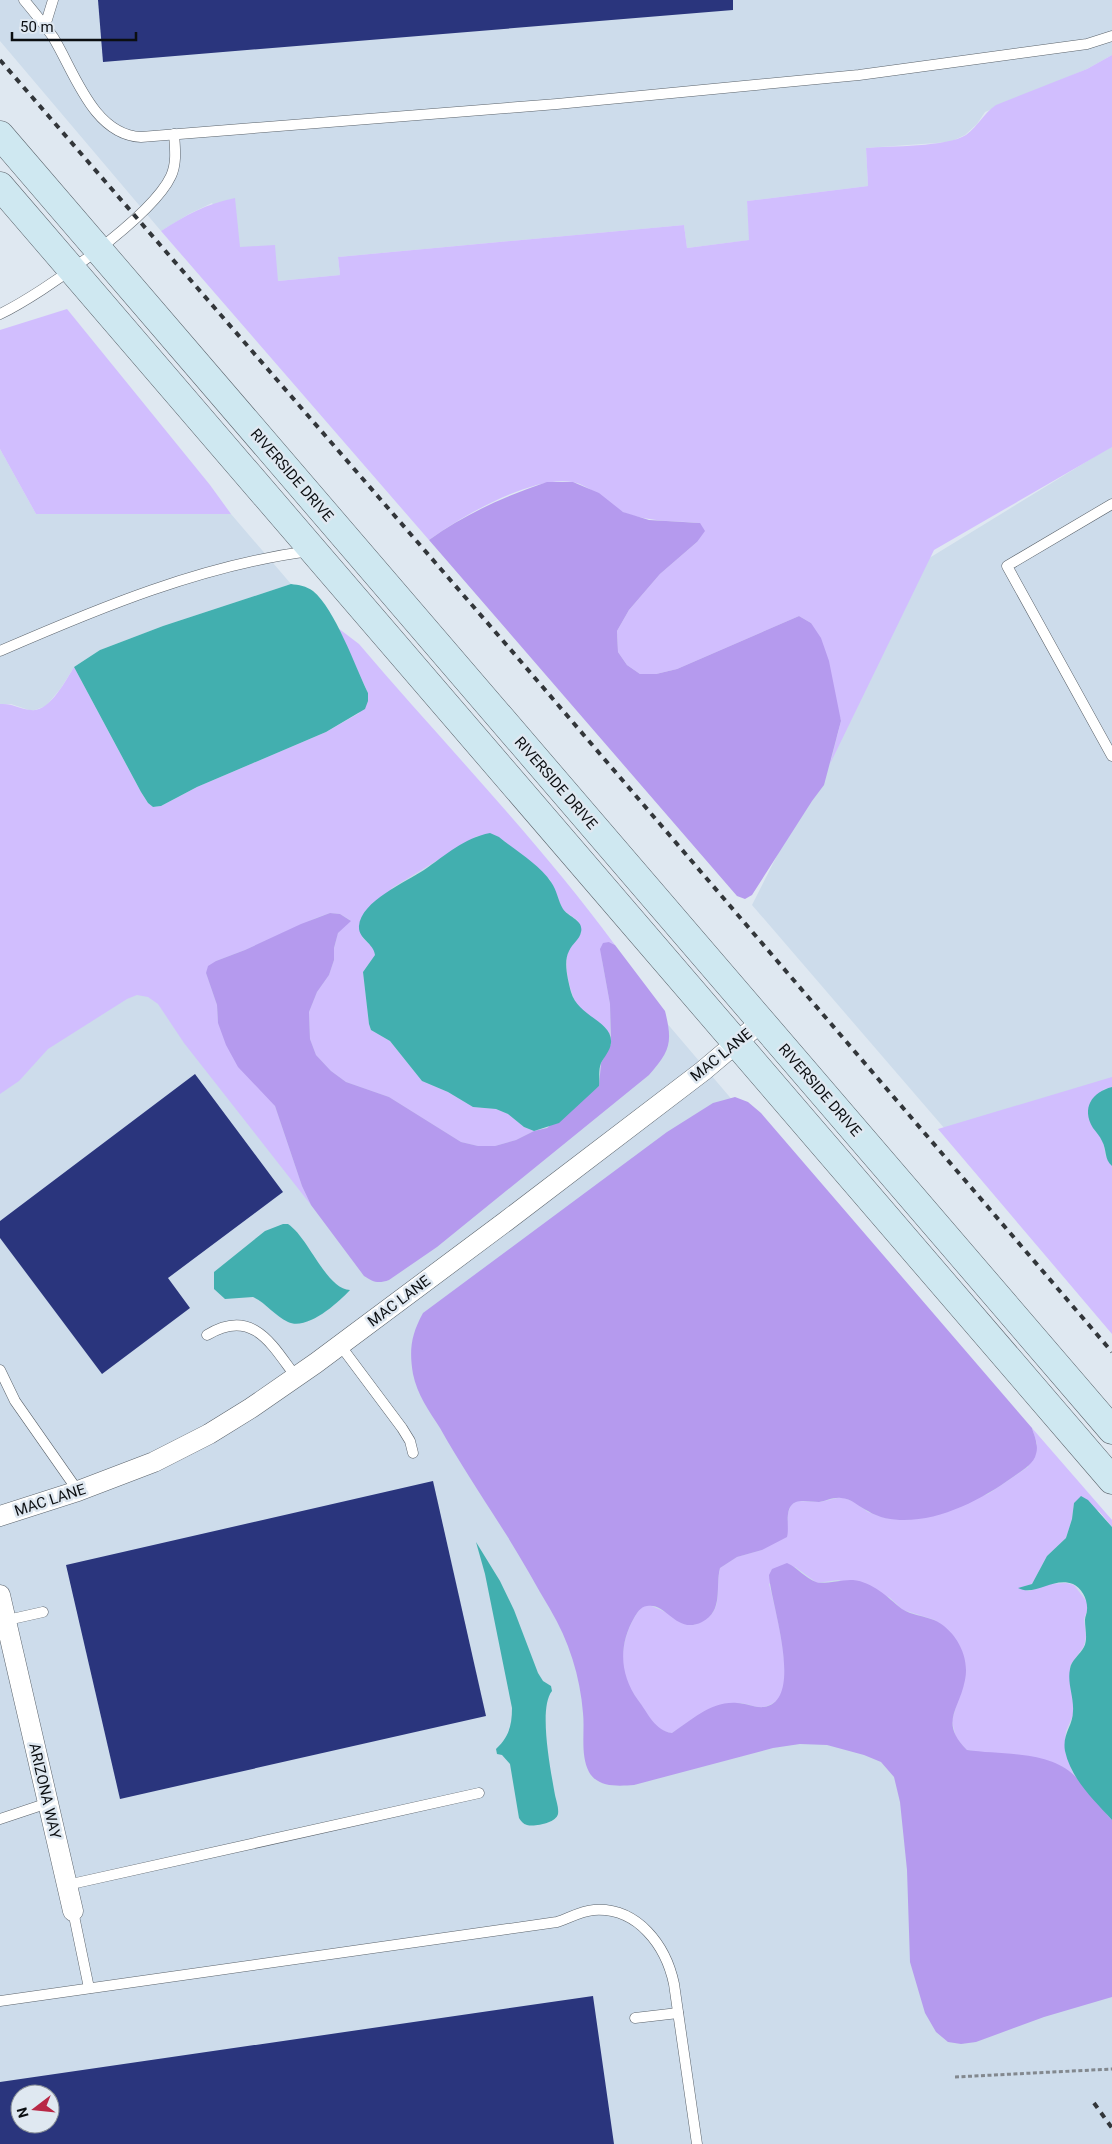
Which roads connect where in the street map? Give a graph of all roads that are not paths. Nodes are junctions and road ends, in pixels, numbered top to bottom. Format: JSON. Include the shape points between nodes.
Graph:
{"nodes":[{"id":1,"x":24,"y":0,"type":"edge"},
{"id":2,"x":53,"y":0,"type":"edge"},
{"id":3,"x":45,"y":26,"type":"junction"},
{"id":4,"x":1112,"y":36,"type":"edge"},
{"id":5,"x":174,"y":134,"type":"junction"},
{"id":6,"x":0,"y":135,"type":"edge"},
{"id":7,"x":0,"y":186,"type":"edge"},
{"id":8,"x":98,"y":249,"type":"junction"},
{"id":9,"x":71,"y":269,"type":"junction"},
{"id":10,"x":0,"y":314,"type":"edge"},
{"id":11,"x":1112,"y":504,"type":"edge"},
{"id":12,"x":314,"y":550,"type":"junction"},
{"id":13,"x":0,"y":651,"type":"edge"},
{"id":14,"x":1112,"y":756,"type":"edge"},
{"id":15,"x":761,"y":1022,"type":"junction"},
{"id":16,"x":737,"y":1043,"type":"junction"},
{"id":17,"x":207,"y":1335,"type":"dead end"},
{"id":18,"x":340,"y":1345,"type":"junction"},
{"id":19,"x":0,"y":1370,"type":"edge"},
{"id":20,"x":296,"y":1377,"type":"junction"},
{"id":21,"x":1112,"y":1430,"type":"edge"},
{"id":22,"x":414,"y":1453,"type":"dead end"},
{"id":23,"x":1112,"y":1480,"type":"edge"},
{"id":24,"x":78,"y":1491,"type":"junction"},
{"id":25,"x":0,"y":1516,"type":"edge"},
{"id":26,"x":0,"y":1595,"type":"edge"},
{"id":27,"x":43,"y":1612,"type":"dead end"},
{"id":28,"x":3,"y":1621,"type":"edge"},
{"id":29,"x":480,"y":1793,"type":"dead end"},
{"id":30,"x":48,"y":1803,"type":"junction"},
{"id":31,"x":0,"y":1819,"type":"edge"},
{"id":32,"x":67,"y":1885,"type":"junction"},
{"id":33,"x":73,"y":1912,"type":"joint"},
{"id":34,"x":89,"y":1988,"type":"junction"},
{"id":35,"x":0,"y":2000,"type":"edge"},
{"id":36,"x":678,"y":2013,"type":"junction"},
{"id":37,"x":635,"y":2018,"type":"dead end"},
{"id":38,"x":697,"y":2144,"type":"edge"}],
"edges":[{"from":1,"to":3,"type":"lane"},
{"from":2,"to":3,"type":"lane"},
{"from":3,"to":5,"type":"lane","via":[[79,87],[116,131],[133,136]]},
{"from":4,"to":5,"type":"lane","via":[[1087,44],[859,75]]},
{"from":5,"to":8,"type":"lane","via":[[175,162],[166,186]]},
{"from":6,"to":8,"type":"main road","name":"RIVERSIDE DRIVE"},
{"from":7,"to":9,"type":"main road"},
{"from":8,"to":9,"type":"lane"},
{"from":8,"to":15,"type":"main road","name":"RIVERSIDE DRIVE"},
{"from":9,"to":10,"type":"lane"},
{"from":9,"to":12,"type":"main road"},
{"from":11,"to":14,"type":"lane","via":[[1007,566]]},
{"from":12,"to":13,"type":"lane","via":[[268,556],[209,572],[84,614]]},
{"from":12,"to":16,"type":"main road"},
{"from":15,"to":16,"type":"street","name":"MAC LANE"},
{"from":15,"to":21,"type":"main road","name":"RIVERSIDE DRIVE"},
{"from":16,"to":18,"type":"street","name":"MAC LANE"},
{"from":16,"to":23,"type":"main road"},
{"from":17,"to":20,"type":"lane","via":[[224,1326],[251,1328],[265,1337]]},
{"from":18,"to":20,"type":"street","name":"MAC LANE"},
{"from":18,"to":22,"type":"lane","via":[[402,1428]]},
{"from":19,"to":24,"type":"lane","via":[[15,1401]]},
{"from":20,"to":24,"type":"street","name":"MAC LANE","via":[[252,1408],[192,1443],[154,1462]]},
{"from":24,"to":25,"type":"street","name":"MAC LANE"},
{"from":26,"to":28,"type":"street","name":"ARIZONA WAY"},
{"from":27,"to":28,"type":"lane"},
{"from":28,"to":30,"type":"street","name":"ARIZONA WAY"},
{"from":29,"to":32,"type":"lane"},
{"from":30,"to":31,"type":"lane"},
{"from":30,"to":32,"type":"street","name":"ARIZONA WAY"},
{"from":32,"to":33,"type":"street","name":"ARIZONA WAY"},
{"from":33,"to":34,"type":"lane","name":"ARIZONA WAY"},
{"from":34,"to":35,"type":"lane"},
{"from":34,"to":36,"type":"lane","via":[[558,1922],[583,1912],[599,1910],[623,1916],[654,1938],[672,1973]]},
{"from":36,"to":37,"type":"lane"},
{"from":36,"to":38,"type":"lane"}]}
